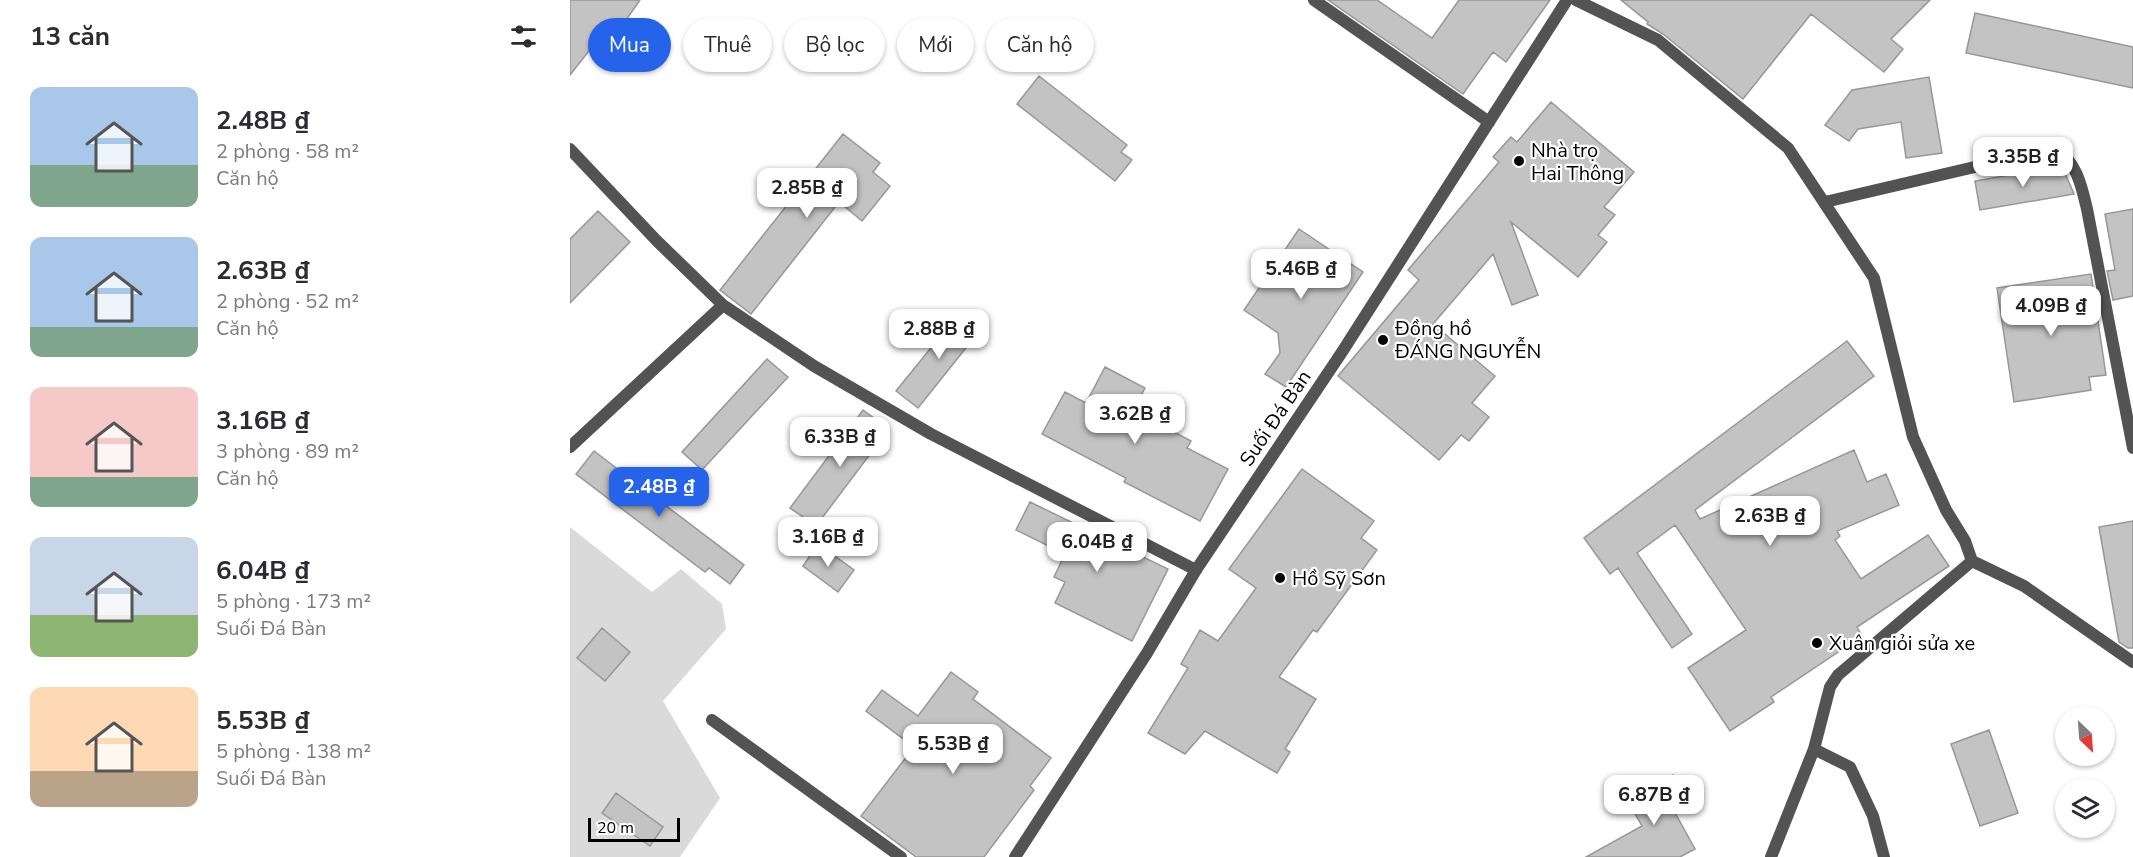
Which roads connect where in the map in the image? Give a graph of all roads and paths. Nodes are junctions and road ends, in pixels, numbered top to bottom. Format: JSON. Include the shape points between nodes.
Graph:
{"nodes":[{"id":1,"x":1314,"y":0,"type":"edge"},
{"id":2,"x":1567,"y":0,"type":"edge"},
{"id":3,"x":1575,"y":0,"type":"edge"},
{"id":4,"x":1489,"y":122,"type":"junction"},
{"id":5,"x":570,"y":149,"type":"edge"},
{"id":6,"x":1825,"y":202,"type":"junction"},
{"id":7,"x":723,"y":305,"type":"junction"},
{"id":8,"x":570,"y":447,"type":"edge"},
{"id":9,"x":2133,"y":448,"type":"edge"},
{"id":10,"x":1972,"y":561,"type":"junction"},
{"id":11,"x":1196,"y":570,"type":"junction"},
{"id":12,"x":2133,"y":662,"type":"edge"},
{"id":13,"x":712,"y":720,"type":"dead end"},
{"id":14,"x":1814,"y":749,"type":"junction"},
{"id":15,"x":901,"y":857,"type":"edge"},
{"id":16,"x":1015,"y":857,"type":"edge"},
{"id":17,"x":1771,"y":857,"type":"edge"},
{"id":18,"x":1884,"y":857,"type":"edge"}],
"edges":[{"from":1,"to":4,"type":"street"},
{"from":2,"to":4,"type":"street","name":"Suối Đá Bàn"},
{"from":3,"to":6,"type":"street","via":[[1658,40],[1788,148]]},
{"from":4,"to":11,"type":"street","name":"Suối Đá Bàn"},
{"from":5,"to":7,"type":"street"},
{"from":6,"to":9,"type":"street","via":[[2056,148],[2069,158],[2079,176],[2087,209]]},
{"from":6,"to":10,"type":"street","via":[[1874,278],[1913,437]]},
{"from":7,"to":8,"type":"street"},
{"from":7,"to":11,"type":"street","via":[[814,366],[931,434]]},
{"from":10,"to":12,"type":"street","via":[[2024,586]]},
{"from":10,"to":14,"type":"street","via":[[1838,675],[1830,687]]},
{"from":11,"to":16,"type":"street","name":"Suối Đá Bàn"},
{"from":13,"to":15,"type":"street"},
{"from":14,"to":17,"type":"street"},
{"from":14,"to":18,"type":"street","via":[[1850,767],[1873,816]]}]}
